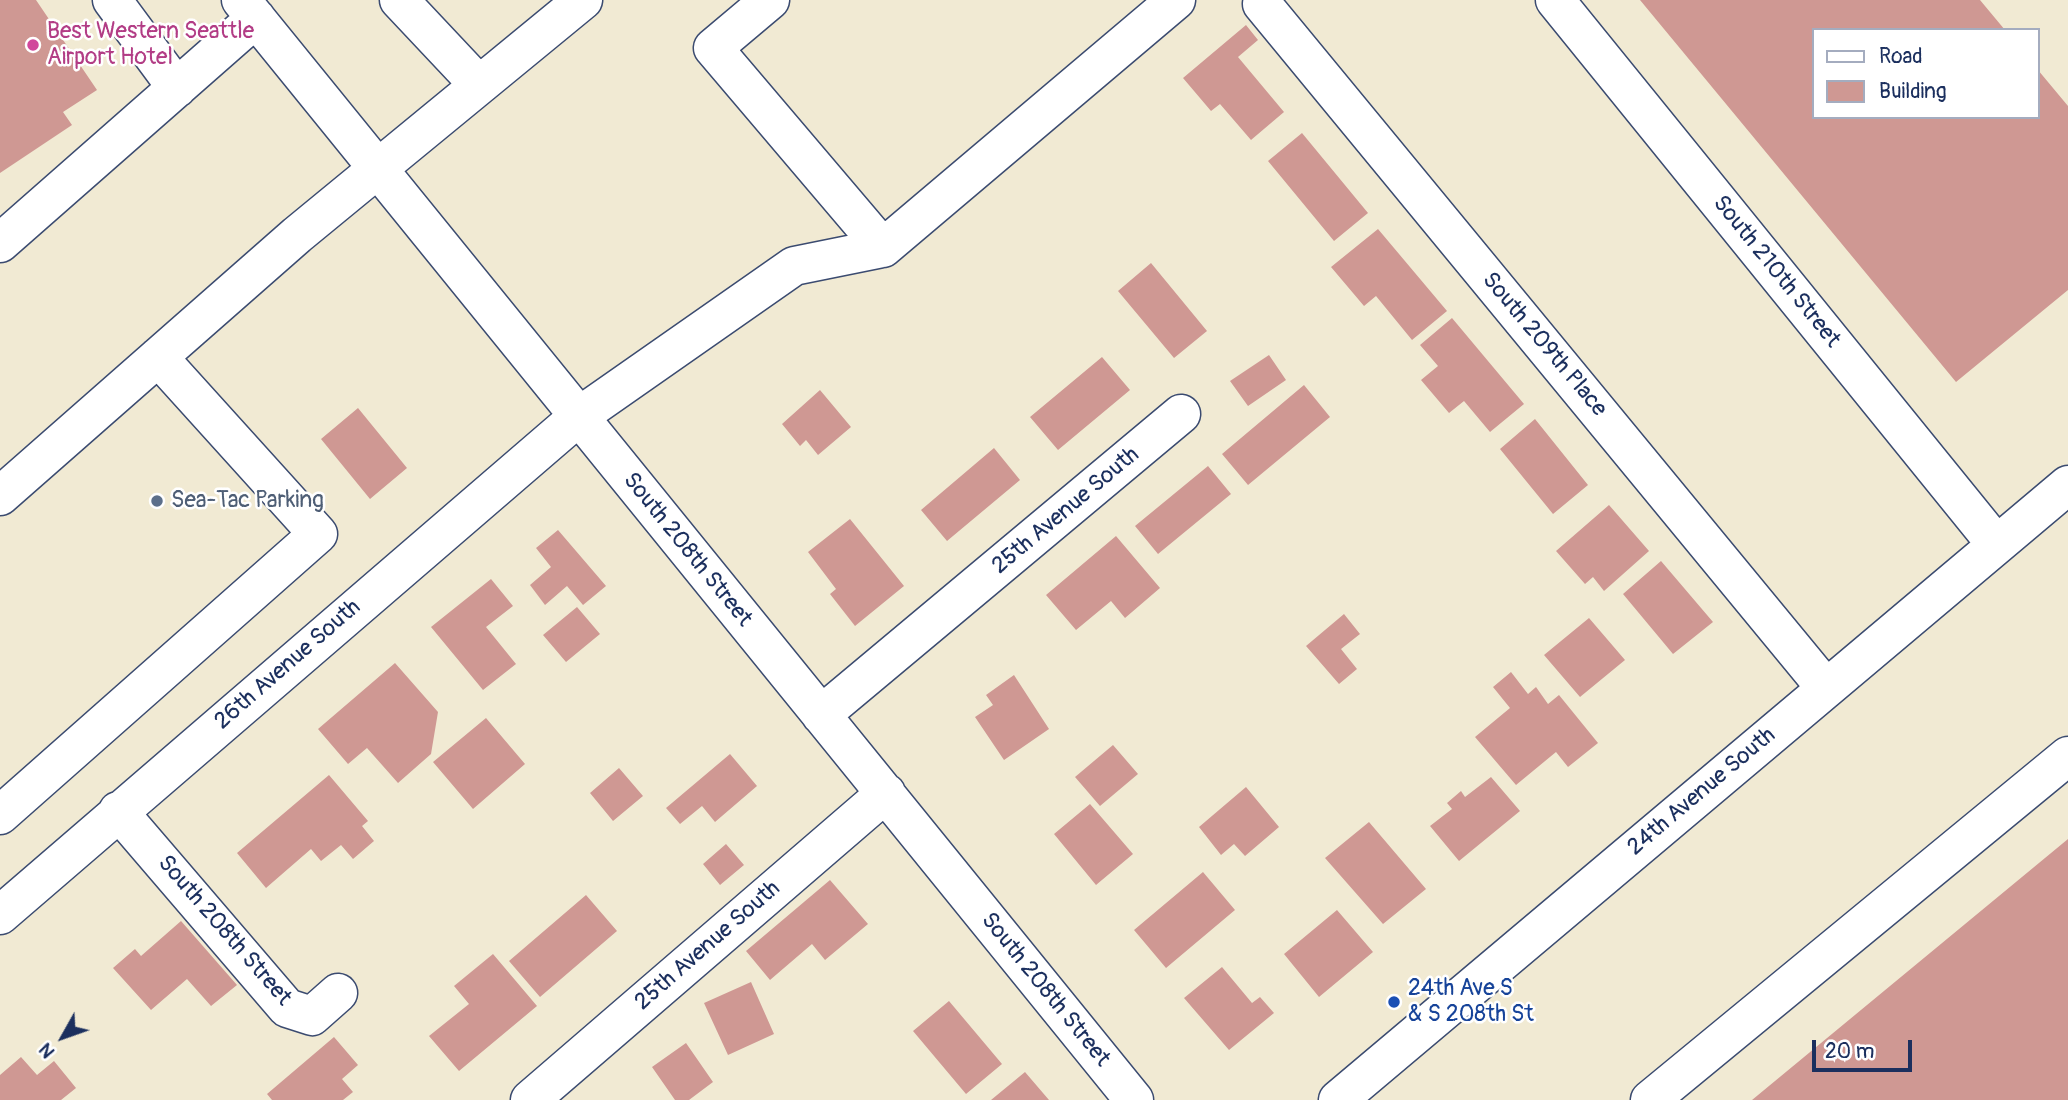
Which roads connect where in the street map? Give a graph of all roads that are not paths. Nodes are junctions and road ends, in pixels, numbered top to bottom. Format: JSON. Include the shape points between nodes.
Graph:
{"nodes":[{"id":1,"x":112,"y":0,"type":"edge"},
{"id":2,"x":399,"y":0,"type":"edge"},
{"id":3,"x":583,"y":0,"type":"edge"},
{"id":4,"x":770,"y":0,"type":"edge"},
{"id":5,"x":1176,"y":0,"type":"edge"},
{"id":6,"x":1555,"y":0,"type":"edge"},
{"id":7,"x":1262,"y":4,"type":"dead end"},
{"id":8,"x":249,"y":9,"type":"edge"},
{"id":9,"x":479,"y":85,"type":"junction"},
{"id":10,"x":177,"y":89,"type":"junction"},
{"id":11,"x":377,"y":168,"type":"junction"},
{"id":12,"x":0,"y":243,"type":"edge"},
{"id":13,"x":883,"y":248,"type":"junction"},
{"id":14,"x":158,"y":357,"type":"junction"},
{"id":15,"x":1181,"y":414,"type":"dead end"},
{"id":16,"x":578,"y":416,"type":"junction"},
{"id":17,"x":2068,"y":485,"type":"edge"},
{"id":18,"x":0,"y":496,"type":"edge"},
{"id":19,"x":1996,"y":544,"type":"junction"},
{"id":20,"x":1825,"y":687,"type":"junction"},
{"id":21,"x":821,"y":715,"type":"junction"},
{"id":22,"x":2068,"y":756,"type":"edge"},
{"id":23,"x":886,"y":793,"type":"junction"},
{"id":24,"x":118,"y":811,"type":"junction"},
{"id":25,"x":0,"y":815,"type":"edge"},
{"id":26,"x":0,"y":915,"type":"edge"},
{"id":27,"x":338,"y":993,"type":"dead end"},
{"id":28,"x":530,"y":1100,"type":"edge"},
{"id":29,"x":1134,"y":1100,"type":"edge"},
{"id":30,"x":1338,"y":1100,"type":"edge"},
{"id":31,"x":1650,"y":1100,"type":"edge"}],
"edges":[{"from":1,"to":10,"type":"street"},
{"from":2,"to":9,"type":"street"},
{"from":3,"to":9,"type":"street"},
{"from":4,"to":13,"type":"street","via":[[713,48]]},
{"from":5,"to":13,"type":"street"},
{"from":6,"to":19,"type":"street","name":"South 210th Street"},
{"from":7,"to":20,"type":"street","name":"South 209th Place"},
{"from":8,"to":10,"type":"street"},
{"from":8,"to":11,"type":"street","name":"South 208th Street"},
{"from":9,"to":11,"type":"street"},
{"from":10,"to":12,"type":"street"},
{"from":11,"to":14,"type":"street"},
{"from":11,"to":16,"type":"street","name":"South 208th Street"},
{"from":13,"to":16,"type":"street","name":"26th Avenue South","via":[[794,266]]},
{"from":14,"to":18,"type":"street"},
{"from":14,"to":25,"type":"street","via":[[318,534]]},
{"from":15,"to":21,"type":"street","name":"25th Avenue South"},
{"from":16,"to":21,"type":"street","name":"South 208th Street"},
{"from":16,"to":24,"type":"street","name":"26th Avenue South"},
{"from":17,"to":19,"type":"street","name":"24th Avenue South"},
{"from":19,"to":20,"type":"street","name":"24th Avenue South"},
{"from":20,"to":30,"type":"street","name":"24th Avenue South"},
{"from":21,"to":23,"type":"street","name":"South 208th Street"},
{"from":22,"to":31,"type":"street"},
{"from":23,"to":28,"type":"street","name":"25th Avenue South"},
{"from":23,"to":29,"type":"street","name":"South 208th Street"},
{"from":24,"to":26,"type":"street","name":"26th Avenue South"},
{"from":24,"to":27,"type":"street","name":"South 208th Street","via":[[287,1009],[312,1016]]}]}
